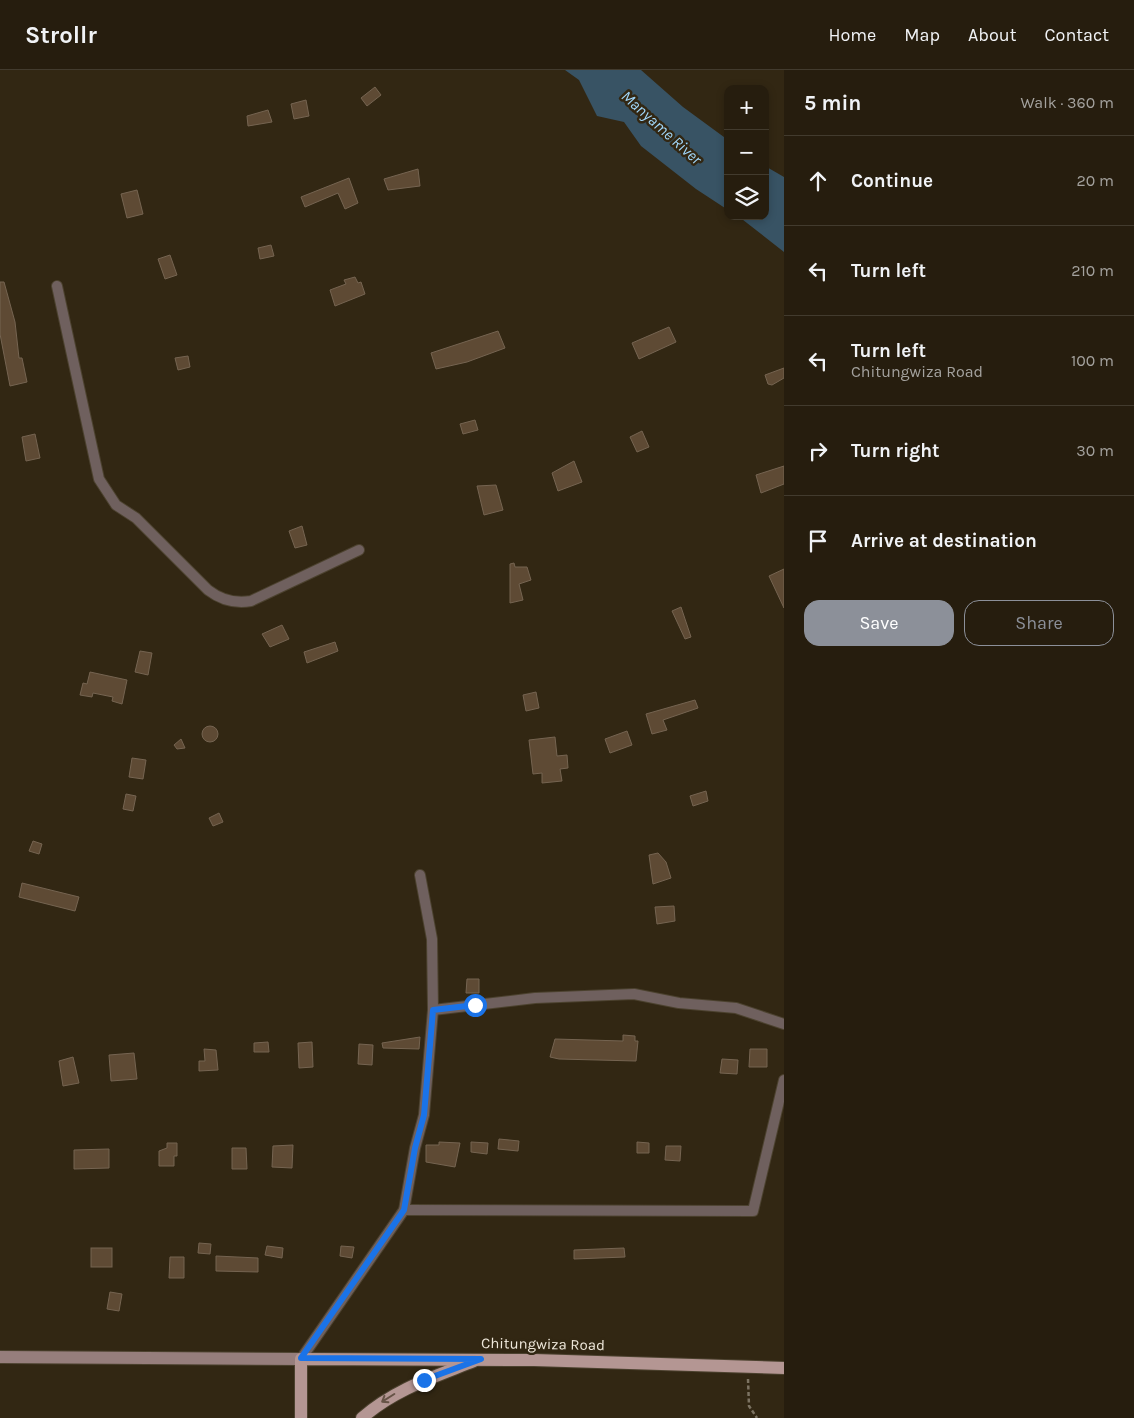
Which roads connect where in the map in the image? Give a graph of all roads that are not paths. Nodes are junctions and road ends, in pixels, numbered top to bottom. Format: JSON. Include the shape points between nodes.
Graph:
{"nodes":[{"id":1,"x":57,"y":286,"type":"dead end"},
{"id":2,"x":359,"y":550,"type":"dead end"},
{"id":3,"x":420,"y":875,"type":"dead end"},
{"id":4,"x":433,"y":1010,"type":"junction"},
{"id":5,"x":784,"y":1024,"type":"edge"},
{"id":6,"x":784,"y":1080,"type":"edge"},
{"id":7,"x":404,"y":1210,"type":"junction"},
{"id":8,"x":0,"y":1357,"type":"edge"},
{"id":9,"x":301,"y":1358,"type":"junction"},
{"id":10,"x":481,"y":1359,"type":"junction"},
{"id":11,"x":784,"y":1368,"type":"edge"},
{"id":12,"x":301,"y":1418,"type":"edge"},
{"id":13,"x":362,"y":1418,"type":"edge"}],
"edges":[{"from":1,"to":2,"type":"street","via":[[99,479],[116,505],[136,518],[208,590],[232,602],[251,601]]},
{"from":3,"to":4,"type":"street","via":[[432,939]]},
{"from":4,"to":5,"type":"street","via":[[535,998],[634,994],[679,1003],[736,1008]]},
{"from":4,"to":7,"type":"street","via":[[424,1115]]},
{"from":6,"to":7,"type":"street","via":[[753,1211]]},
{"from":7,"to":9,"type":"street"},
{"from":8,"to":9,"type":"main road"},
{"from":9,"to":10,"type":"main road","name":"Chitungwiza Road"},
{"from":9,"to":12,"type":"main road"},
{"from":10,"to":11,"type":"main road","name":"Chitungwiza Road"},
{"from":10,"to":13,"type":"main road","one_way":true,"via":[[401,1390]]}]}
